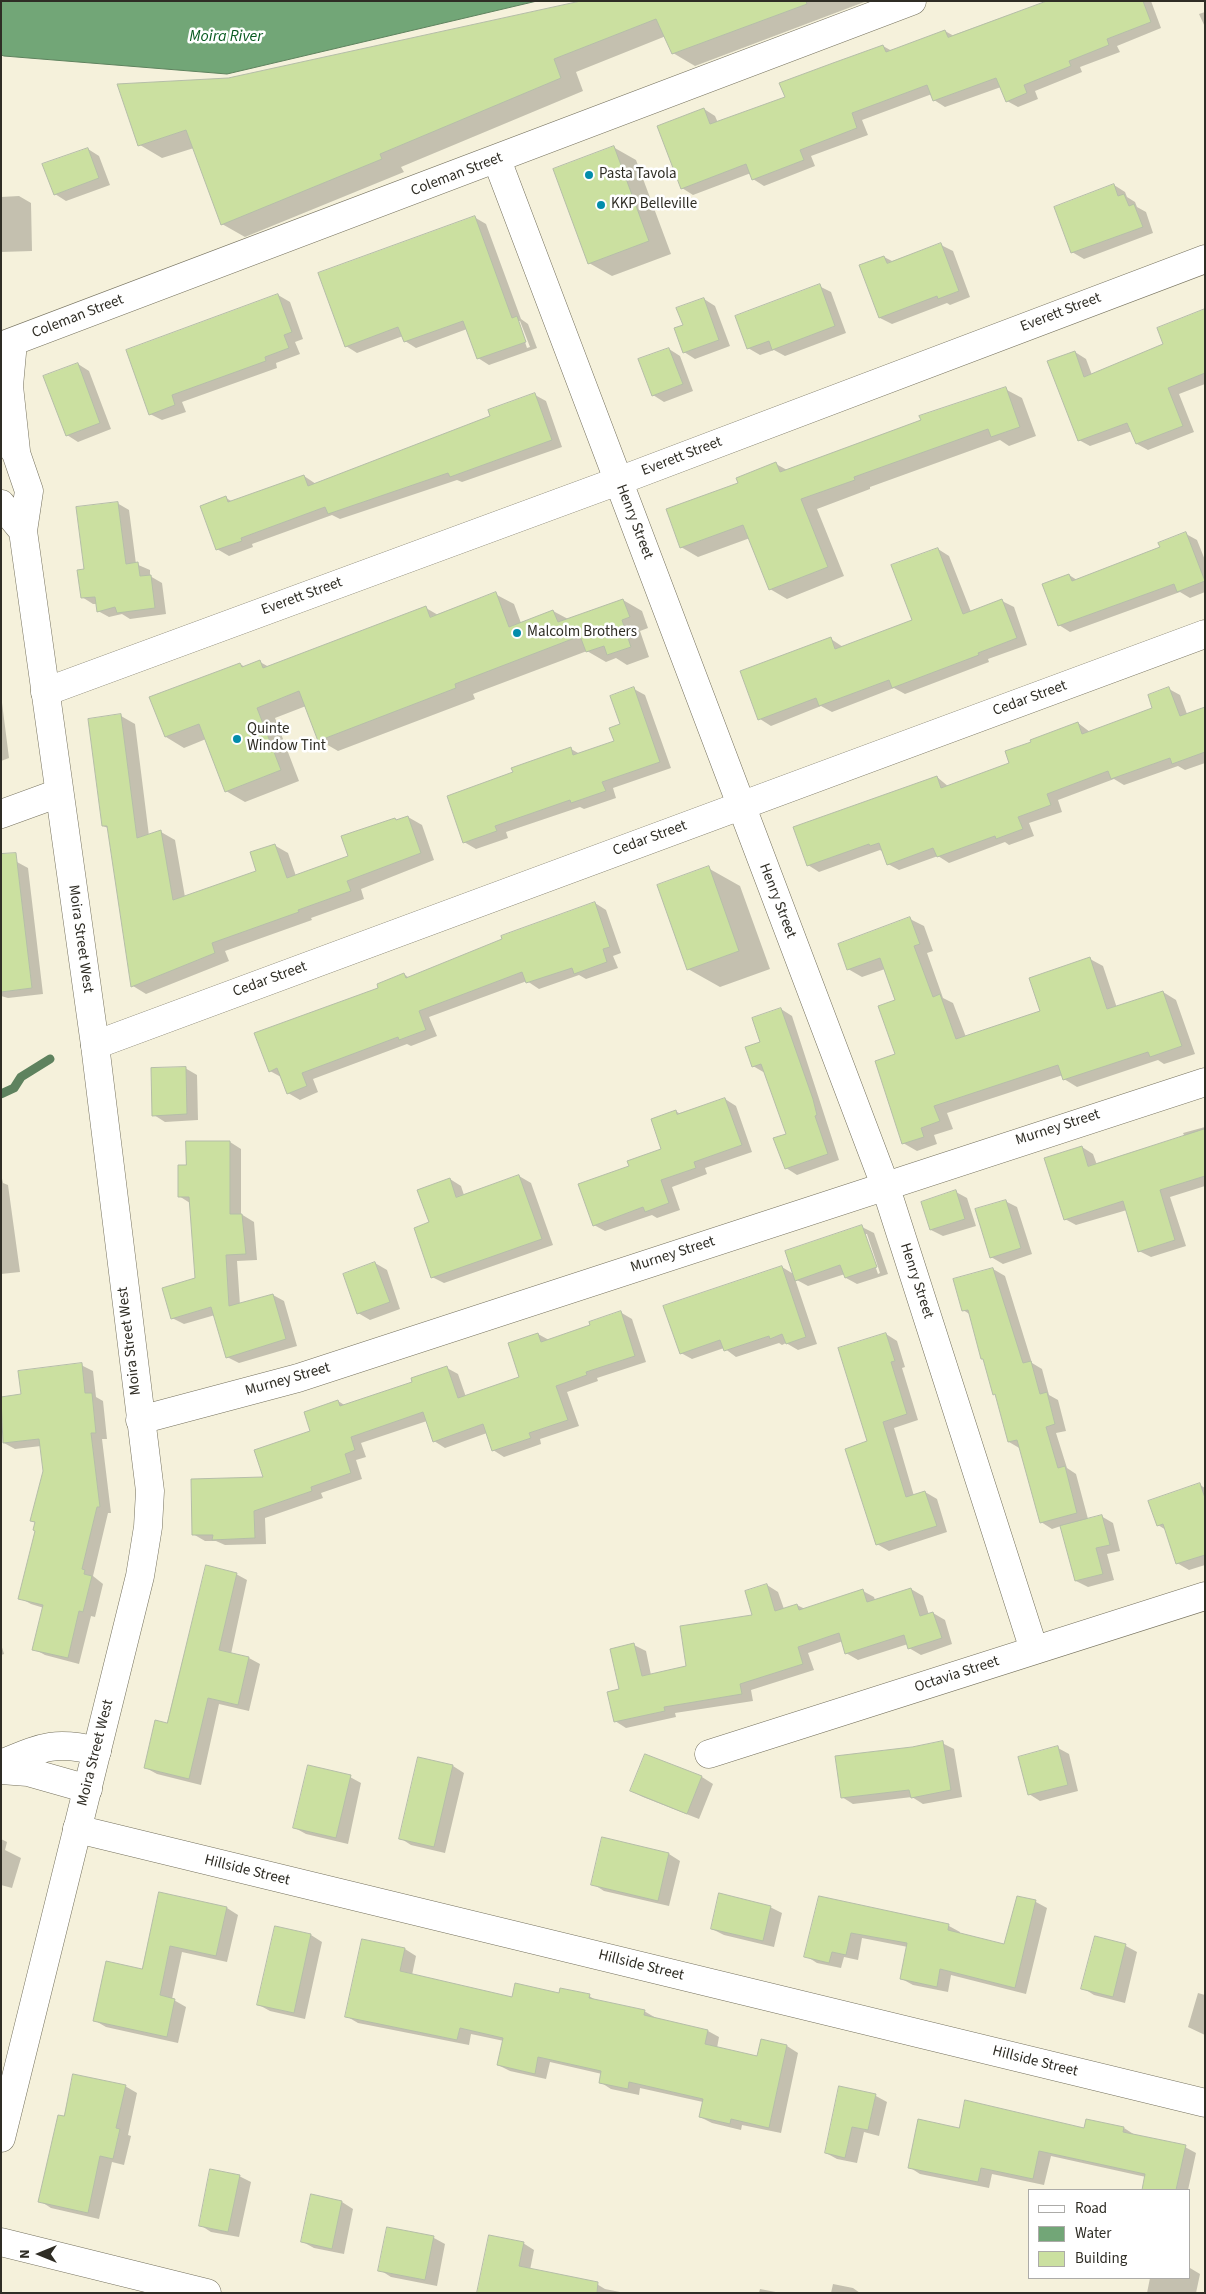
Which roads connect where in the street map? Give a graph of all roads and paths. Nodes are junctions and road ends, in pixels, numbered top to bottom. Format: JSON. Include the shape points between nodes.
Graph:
{"nodes":[{"id":1,"x":912,"y":1,"type":"edge"},
{"id":2,"x":498,"y":160,"type":"junction"},
{"id":3,"x":1205,"y":259,"type":"edge"},
{"id":4,"x":7,"y":344,"type":"edge"},
{"id":5,"x":9,"y":442,"type":"edge"},
{"id":6,"x":619,"y":480,"type":"junction"},
{"id":7,"x":1,"y":504,"type":"edge"},
{"id":8,"x":23,"y":532,"type":"junction"},
{"id":9,"x":1205,"y":634,"type":"edge"},
{"id":10,"x":45,"y":692,"type":"junction"},
{"id":11,"x":59,"y":793,"type":"junction"},
{"id":12,"x":741,"y":805,"type":"junction"},
{"id":13,"x":1,"y":814,"type":"edge"},
{"id":14,"x":95,"y":1045,"type":"junction"},
{"id":15,"x":1205,"y":1082,"type":"edge"},
{"id":16,"x":885,"y":1186,"type":"junction"},
{"id":17,"x":140,"y":1420,"type":"junction"},
{"id":18,"x":1205,"y":1596,"type":"edge"},
{"id":19,"x":1034,"y":1650,"type":"junction"},
{"id":20,"x":97,"y":1751,"type":"junction"},
{"id":21,"x":709,"y":1754,"type":"dead end"},
{"id":22,"x":1,"y":1764,"type":"edge"},
{"id":23,"x":1,"y":1770,"type":"edge"},
{"id":24,"x":88,"y":1789,"type":"junction"},
{"id":25,"x":77,"y":1829,"type":"junction"},
{"id":26,"x":1205,"y":2103,"type":"edge"},
{"id":27,"x":1,"y":2138,"type":"edge"},
{"id":28,"x":1,"y":2242,"type":"edge"},
{"id":29,"x":208,"y":2293,"type":"edge"}],
"edges":[{"from":1,"to":2,"type":"street","name":"Coleman Street"},
{"from":2,"to":4,"type":"street","name":"Coleman Street"},
{"from":2,"to":6,"type":"street","name":"Henry Street"},
{"from":3,"to":6,"type":"street","name":"Everett Street"},
{"from":4,"to":5,"type":"street","name":"Moira Street West"},
{"from":5,"to":8,"type":"street","name":"Moira Street West","via":[[29,490]]},
{"from":6,"to":10,"type":"street","name":"Everett Street"},
{"from":6,"to":12,"type":"street","name":"Henry Street"},
{"from":7,"to":8,"type":"street"},
{"from":8,"to":10,"type":"street","name":"Moira Street West"},
{"from":9,"to":12,"type":"street","name":"Cedar Street"},
{"from":10,"to":11,"type":"street","name":"Moira Street West"},
{"from":11,"to":13,"type":"street"},
{"from":11,"to":14,"type":"street","name":"Moira Street West"},
{"from":12,"to":14,"type":"street","name":"Cedar Street"},
{"from":12,"to":16,"type":"street","name":"Henry Street"},
{"from":14,"to":17,"type":"street","name":"Moira Street West"},
{"from":15,"to":16,"type":"street","name":"Murney Street"},
{"from":16,"to":17,"type":"street","name":"Murney Street","via":[[298,1378]]},
{"from":16,"to":19,"type":"street","name":"Henry Street"},
{"from":17,"to":20,"type":"street","name":"Moira Street West","via":[[150,1491],[148,1527],[140,1576]]},
{"from":18,"to":19,"type":"street","name":"Octavia Street"},
{"from":19,"to":21,"type":"street","name":"Octavia Street"},
{"from":20,"to":22,"type":"street","via":[[72,1745],[40,1748]]},
{"from":20,"to":24,"type":"street","name":"Moira Street West"},
{"from":23,"to":24,"type":"street","via":[[28,1772]]},
{"from":24,"to":25,"type":"street","name":"Moira Street West"},
{"from":25,"to":26,"type":"street","name":"Hillside Street"},
{"from":25,"to":27,"type":"street","name":"Moira Street West"},
{"from":28,"to":29,"type":"street"}]}
